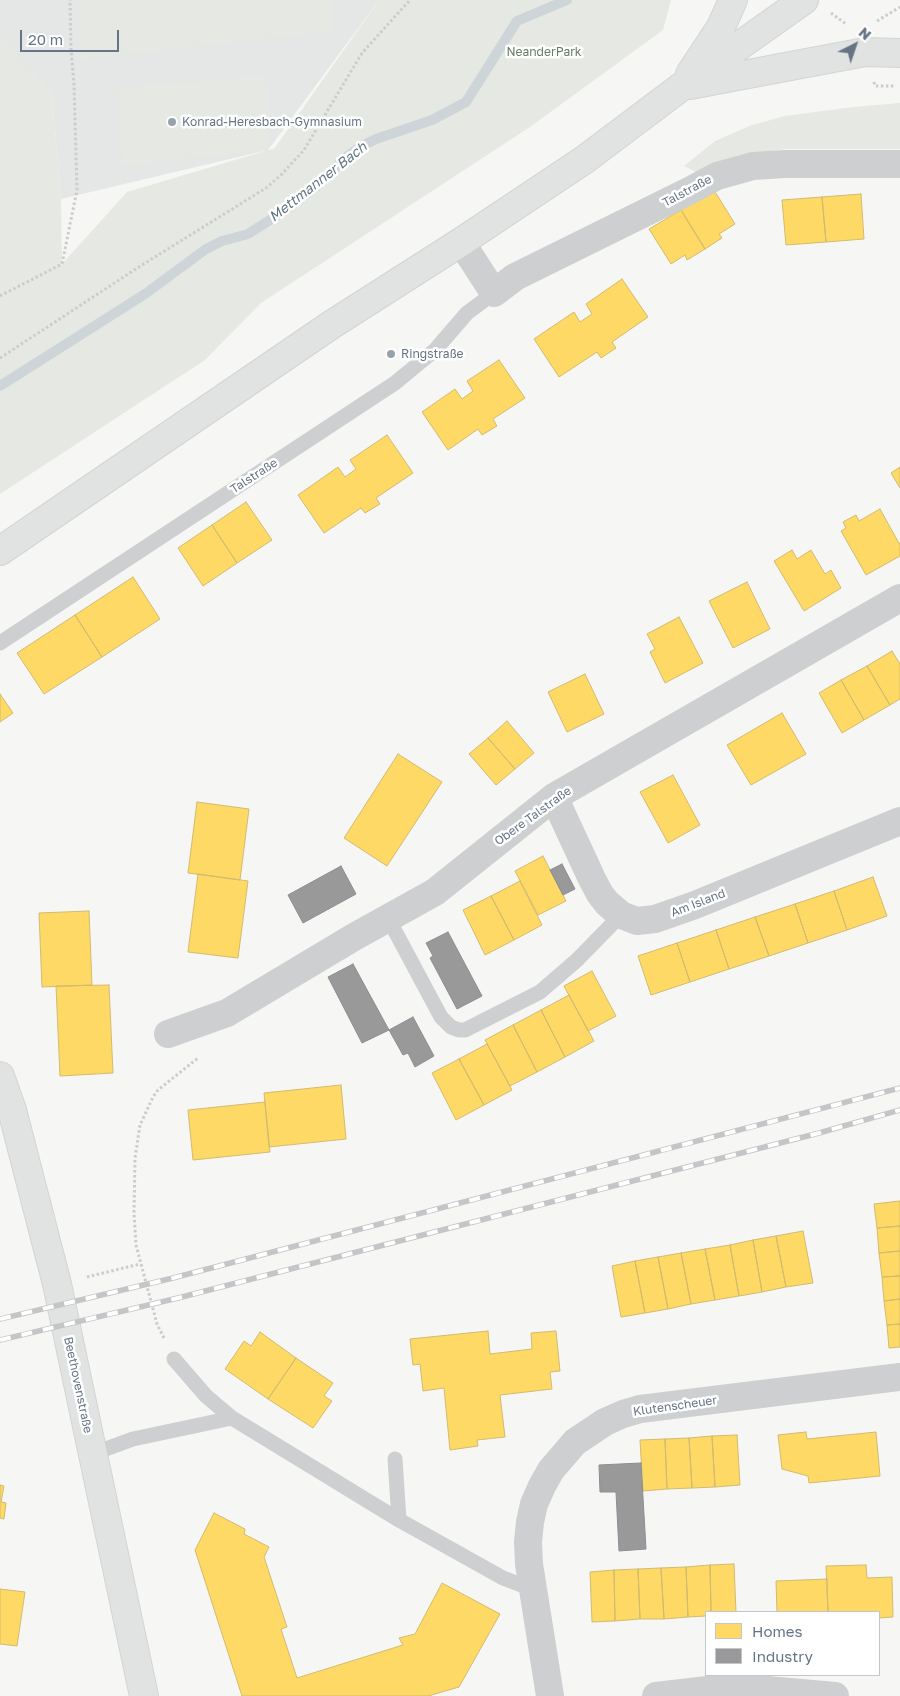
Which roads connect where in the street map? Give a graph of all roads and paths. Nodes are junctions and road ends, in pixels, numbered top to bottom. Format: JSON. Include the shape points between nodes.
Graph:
{"nodes":[{"id":1,"x":70,"y":0,"type":"edge"},
{"id":2,"x":410,"y":0,"type":"edge"},
{"id":3,"x":733,"y":0,"type":"edge"},
{"id":4,"x":804,"y":0,"type":"edge"},
{"id":5,"x":829,"y":11,"type":"dead end"},
{"id":6,"x":850,"y":28,"type":"dead end"},
{"id":7,"x":900,"y":54,"type":"edge"},
{"id":8,"x":875,"y":86,"type":"dead end"},
{"id":9,"x":900,"y":86,"type":"edge"},
{"id":10,"x":682,"y":87,"type":"junction"},
{"id":11,"x":900,"y":164,"type":"edge"},
{"id":12,"x":461,"y":242,"type":"junction"},
{"id":13,"x":494,"y":293,"type":"junction"},
{"id":14,"x":0,"y":296,"type":"edge"},
{"id":15,"x":0,"y":358,"type":"edge"},
{"id":16,"x":0,"y":551,"type":"edge"},
{"id":17,"x":900,"y":598,"type":"edge"},
{"id":18,"x":0,"y":643,"type":"edge"},
{"id":19,"x":554,"y":797,"type":"junction"},
{"id":20,"x":900,"y":821,"type":"edge"},
{"id":21,"x":621,"y":915,"type":"junction"},
{"id":22,"x":388,"y":918,"type":"junction"},
{"id":23,"x":227,"y":1013,"type":"junction"},
{"id":24,"x":168,"y":1034,"type":"dead end"},
{"id":25,"x":0,"y":1076,"type":"edge"},
{"id":26,"x":140,"y":1264,"type":"junction"},
{"id":27,"x":57,"y":1284,"type":"junction"},
{"id":28,"x":174,"y":1359,"type":"joint"},
{"id":29,"x":900,"y":1377,"type":"edge"},
{"id":30,"x":232,"y":1418,"type":"junction"},
{"id":31,"x":92,"y":1454,"type":"junction"},
{"id":32,"x":395,"y":1459,"type":"dead end"},
{"id":33,"x":399,"y":1520,"type":"junction"},
{"id":34,"x":532,"y":1589,"type":"junction"},
{"id":35,"x":144,"y":1696,"type":"edge"},
{"id":36,"x":550,"y":1696,"type":"edge"},
{"id":37,"x":656,"y":1696,"type":"edge"},
{"id":38,"x":835,"y":1696,"type":"edge"}],
"edges":[{"from":1,"to":14,"type":"path","via":[[77,190],[62,264]]},
{"from":2,"to":15,"type":"path","via":[[362,53],[304,150],[280,176]]},
{"from":3,"to":10,"type":"street"},
{"from":4,"to":10,"type":"street"},
{"from":5,"to":6,"type":"path"},
{"from":7,"to":10,"type":"street","via":[[865,52]]},
{"from":8,"to":9,"type":"path"},
{"from":10,"to":12,"type":"street","via":[[584,160]]},
{"from":11,"to":13,"type":"street","name":"Talstraße","via":[[753,166],[717,176],[515,277]]},
{"from":12,"to":13,"type":"street"},
{"from":12,"to":16,"type":"street","via":[[331,325]]},
{"from":13,"to":18,"type":"lane","name":"Talstraße","via":[[467,313],[434,350],[395,383]]},
{"from":17,"to":19,"type":"street","name":"Obere Talstraße"},
{"from":19,"to":21,"type":"street","via":[[592,879],[607,903]]},
{"from":19,"to":22,"type":"street","name":"Obere Talstraße","via":[[435,892]]},
{"from":20,"to":21,"type":"street","name":"Am Island","via":[[664,917],[637,921]]},
{"from":21,"to":22,"type":"lane","via":[[540,992],[465,1030],[451,1027],[441,1017]]},
{"from":22,"to":23,"type":"street","name":"Obere Talstraße"},
{"from":23,"to":24,"type":"street","name":"Obere Talstraße"},
{"from":23,"to":26,"type":"path","via":[[204,1053],[158,1090],[140,1125],[135,1158],[134,1214]]},
{"from":25,"to":27,"type":"street","name":"Beethovenstraße"},
{"from":26,"to":27,"type":"path"},
{"from":26,"to":28,"type":"path","via":[[157,1324]]},
{"from":27,"to":31,"type":"street","name":"Beethovenstraße"},
{"from":28,"to":30,"type":"lane","via":[[206,1396]]},
{"from":29,"to":34,"type":"street","name":"Klutenscheuer","via":[[640,1409],[605,1422],[569,1448],[551,1470],[534,1504],[528,1542]]},
{"from":30,"to":31,"type":"lane","via":[[133,1439]]},
{"from":30,"to":33,"type":"lane"},
{"from":31,"to":35,"type":"street","name":"Beethovenstraße"},
{"from":32,"to":33,"type":"lane"},
{"from":33,"to":34,"type":"lane","via":[[502,1578]]},
{"from":34,"to":36,"type":"street","name":"Klutenscheuer"},
{"from":37,"to":38,"type":"street","via":[[733,1687]]}]}
